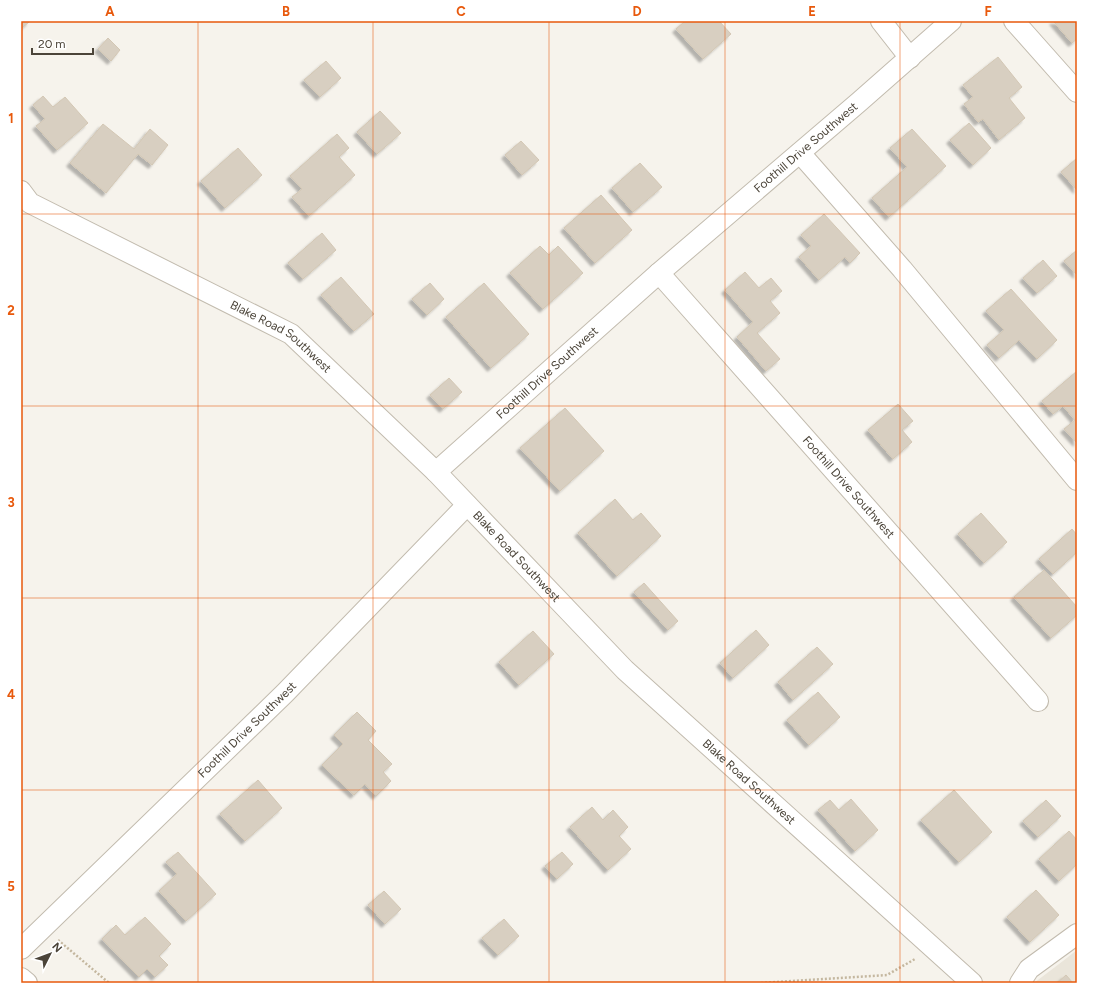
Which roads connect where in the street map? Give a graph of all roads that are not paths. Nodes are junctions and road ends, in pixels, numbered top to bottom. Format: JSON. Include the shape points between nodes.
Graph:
{"nodes":[{"id":1,"x":881,"y":21,"type":"edge"},
{"id":2,"x":951,"y":21,"type":"edge"},
{"id":3,"x":1014,"y":21,"type":"edge"},
{"id":4,"x":910,"y":58,"type":"junction"},
{"id":5,"x":1077,"y":92,"type":"edge"},
{"id":6,"x":800,"y":153,"type":"junction"},
{"id":7,"x":21,"y":191,"type":"edge"},
{"id":8,"x":659,"y":273,"type":"junction"},
{"id":9,"x":436,"y":472,"type":"junction"},
{"id":10,"x":1077,"y":480,"type":"edge"},
{"id":11,"x":467,"y":505,"type":"junction"},
{"id":12,"x":1038,"y":701,"type":"dead end"},
{"id":13,"x":1077,"y":934,"type":"edge"},
{"id":14,"x":21,"y":949,"type":"edge"},
{"id":15,"x":21,"y":978,"type":"edge"},
{"id":16,"x":27,"y":983,"type":"edge"},
{"id":17,"x":972,"y":983,"type":"edge"},
{"id":18,"x":1020,"y":983,"type":"edge"}],
"edges":[{"from":1,"to":4,"type":"street"},
{"from":2,"to":4,"type":"street","name":"Foothill Drive Southwest"},
{"from":3,"to":5,"type":"street"},
{"from":4,"to":6,"type":"street","name":"Foothill Drive Southwest"},
{"from":6,"to":8,"type":"street","name":"Foothill Drive Southwest"},
{"from":6,"to":10,"type":"street","via":[[902,268]]},
{"from":7,"to":9,"type":"street","name":"Blake Road Southwest","via":[[30,203],[291,334]]},
{"from":8,"to":9,"type":"street","name":"Foothill Drive Southwest"},
{"from":8,"to":12,"type":"street","name":"Foothill Drive Southwest"},
{"from":9,"to":11,"type":"street","name":"Blake Road Southwest"},
{"from":11,"to":14,"type":"street","name":"Foothill Drive Southwest","via":[[285,693]]},
{"from":11,"to":17,"type":"street","name":"Blake Road Southwest","via":[[625,670]]},
{"from":13,"to":18,"type":"street","via":[[1029,969]]},
{"from":15,"to":16,"type":"street"}]}
